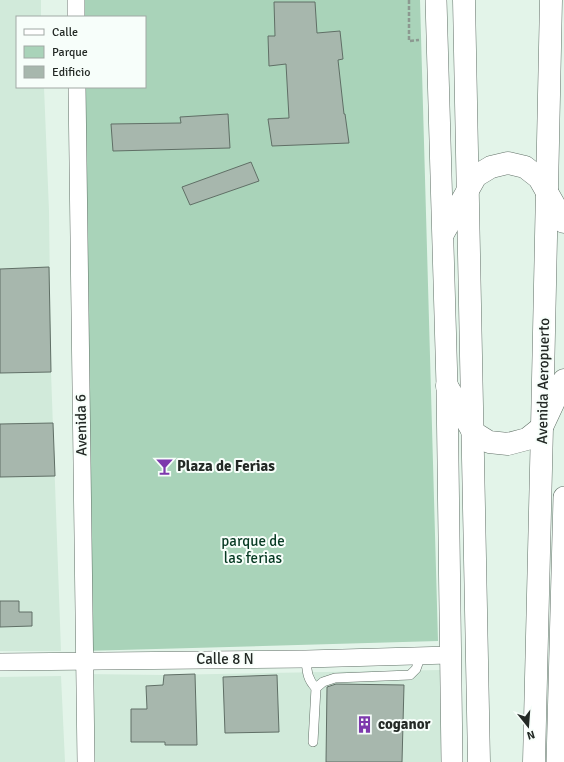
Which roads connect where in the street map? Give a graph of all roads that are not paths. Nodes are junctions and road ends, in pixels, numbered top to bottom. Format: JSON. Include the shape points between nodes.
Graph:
{"nodes":[{"id":1,"x":76,"y":0,"type":"edge"},
{"id":2,"x":436,"y":0,"type":"edge"},
{"id":3,"x":464,"y":0,"type":"edge"},
{"id":4,"x":551,"y":0,"type":"edge"},
{"id":5,"x":76,"y":16,"type":"edge"},
{"id":6,"x":77,"y":88,"type":"edge"},
{"id":7,"x":467,"y":191,"type":"junction"},
{"id":8,"x":547,"y":193,"type":"junction"},
{"id":9,"x":564,"y":222,"type":"edge"},
{"id":10,"x":444,"y":232,"type":"junction"},
{"id":11,"x":564,"y":380,"type":"edge"},
{"id":12,"x":447,"y":386,"type":"junction"},
{"id":13,"x":542,"y":427,"type":"junction"},
{"id":14,"x":473,"y":432,"type":"junction"},
{"id":15,"x":564,"y":497,"type":"edge"},
{"id":16,"x":563,"y":535,"type":"edge"},
{"id":17,"x":420,"y":655,"type":"junction"},
{"id":18,"x":450,"y":655,"type":"junction"},
{"id":19,"x":306,"y":659,"type":"junction"},
{"id":20,"x":84,"y":660,"type":"junction"},
{"id":21,"x":0,"y":662,"type":"edge"},
{"id":22,"x":316,"y":688,"type":"junction"},
{"id":23,"x":313,"y":742,"type":"dead end"},
{"id":24,"x":86,"y":762,"type":"edge"},
{"id":25,"x":452,"y":762,"type":"edge"},
{"id":26,"x":479,"y":762,"type":"edge"},
{"id":27,"x":534,"y":762,"type":"edge"},
{"id":28,"x":557,"y":762,"type":"edge"}],
"edges":[{"from":1,"to":5,"type":"street"},
{"from":2,"to":10,"type":"street"},
{"from":3,"to":7,"type":"main road"},
{"from":4,"to":8,"type":"main road","name":"Avenida Aeropuerto"},
{"from":6,"to":20,"type":"street","name":"Avenida 6"},
{"from":7,"to":8,"type":"main road","via":[[476,176],[491,166],[508,163],[525,167],[539,178]]},
{"from":7,"to":10,"type":"main road"},
{"from":7,"to":14,"type":"main road"},
{"from":8,"to":9,"type":"main road"},
{"from":8,"to":13,"type":"main road","name":"Avenida Aeropuerto"},
{"from":10,"to":12,"type":"street"},
{"from":11,"to":13,"type":"main road"},
{"from":12,"to":14,"type":"main road"},
{"from":12,"to":18,"type":"street"},
{"from":13,"to":14,"type":"main road","via":[[527,439],[508,444],[489,442]]},
{"from":13,"to":27,"type":"main road","name":"Avenida Aeropuerto"},
{"from":14,"to":26,"type":"main road"},
{"from":15,"to":16,"type":"street"},
{"from":16,"to":28,"type":"street"},
{"from":17,"to":18,"type":"street","name":"Calle 8 N"},
{"from":17,"to":19,"type":"street","name":"Calle 8 N"},
{"from":17,"to":22,"type":"lane","via":[[416,669],[410,675],[335,678],[323,682]]},
{"from":18,"to":25,"type":"street"},
{"from":19,"to":20,"type":"street","name":"Calle 8 N"},
{"from":19,"to":22,"type":"lane","via":[[309,682]]},
{"from":20,"to":21,"type":"street","name":"Calle 8 N"},
{"from":20,"to":24,"type":"street","name":"Avenida 6"},
{"from":22,"to":23,"type":"lane"}]}
